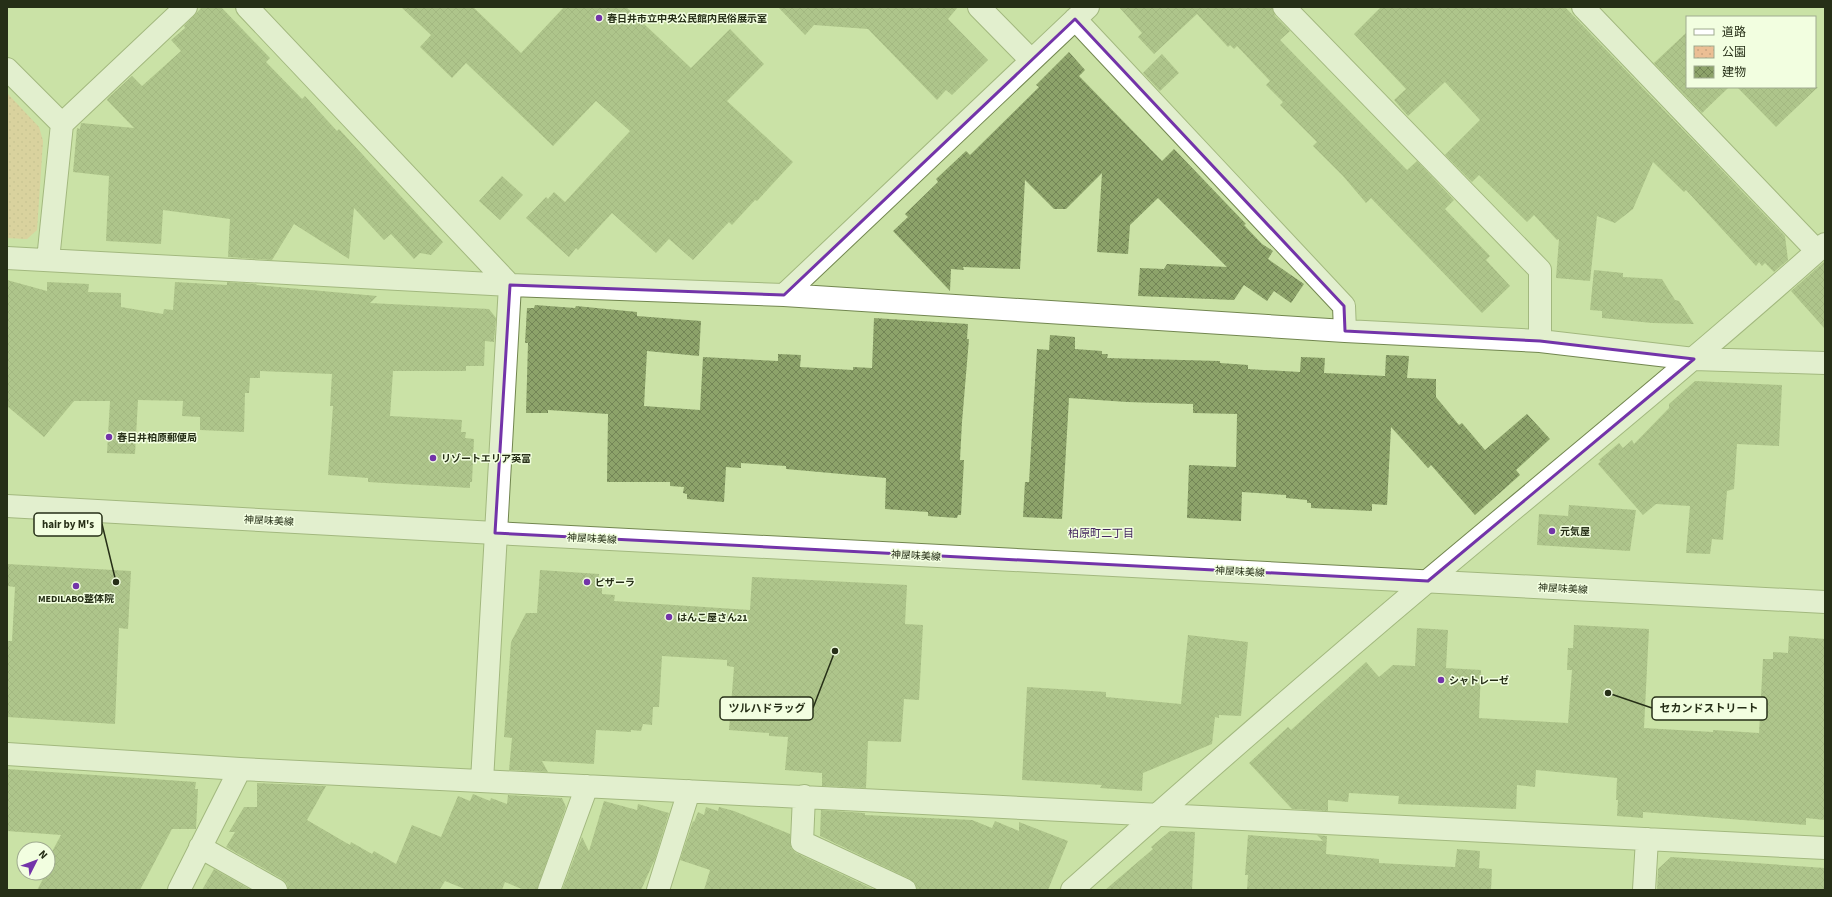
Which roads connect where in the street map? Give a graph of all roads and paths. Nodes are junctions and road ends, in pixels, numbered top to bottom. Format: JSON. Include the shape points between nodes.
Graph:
{"nodes":[{"id":1,"x":186,"y":7,"type":"edge"},
{"id":2,"x":247,"y":7,"type":"edge"},
{"id":3,"x":980,"y":7,"type":"edge"},
{"id":4,"x":1284,"y":7,"type":"edge"},
{"id":5,"x":1583,"y":7,"type":"edge"},
{"id":6,"x":1081,"y":13,"type":"edge"},
{"id":7,"x":1031,"y":60,"type":"junction"},
{"id":8,"x":7,"y":69,"type":"edge"},
{"id":9,"x":62,"y":124,"type":"junction"},
{"id":10,"x":1821,"y":247,"type":"edge"},
{"id":11,"x":7,"y":258,"type":"edge"},
{"id":12,"x":48,"y":260,"type":"junction"},
{"id":13,"x":510,"y":285,"type":"junction"},
{"id":14,"x":784,"y":295,"type":"junction"},
{"id":15,"x":1344,"y":331,"type":"junction"},
{"id":16,"x":1540,"y":341,"type":"junction"},
{"id":17,"x":1694,"y":359,"type":"junction"},
{"id":18,"x":1825,"y":363,"type":"edge"},
{"id":19,"x":7,"y":506,"type":"edge"},
{"id":20,"x":495,"y":533,"type":"junction"},
{"id":21,"x":1428,"y":581,"type":"junction"},
{"id":22,"x":1825,"y":602,"type":"edge"},
{"id":23,"x":7,"y":754,"type":"edge"},
{"id":24,"x":240,"y":769,"type":"junction"},
{"id":25,"x":482,"y":781,"type":"junction"},
{"id":26,"x":587,"y":786,"type":"junction"},
{"id":27,"x":689,"y":791,"type":"junction"},
{"id":28,"x":804,"y":796,"type":"junction"},
{"id":29,"x":1157,"y":814,"type":"junction"},
{"id":30,"x":1647,"y":839,"type":"junction"},
{"id":31,"x":200,"y":847,"type":"junction"},
{"id":32,"x":1825,"y":848,"type":"edge"},
{"id":33,"x":179,"y":890,"type":"edge"},
{"id":34,"x":276,"y":890,"type":"edge"},
{"id":35,"x":549,"y":890,"type":"edge"},
{"id":36,"x":658,"y":890,"type":"edge"},
{"id":37,"x":905,"y":890,"type":"edge"},
{"id":38,"x":1072,"y":890,"type":"edge"},
{"id":39,"x":1644,"y":890,"type":"edge"}],
"edges":[{"from":1,"to":9,"type":"street"},
{"from":2,"to":13,"type":"street"},
{"from":3,"to":7,"type":"street"},
{"from":4,"to":16,"type":"street","via":[[1540,270]]},
{"from":5,"to":10,"type":"street"},
{"from":6,"to":7,"type":"street"},
{"from":6,"to":15,"type":"street","via":[[1344,306]]},
{"from":7,"to":14,"type":"street"},
{"from":8,"to":9,"type":"street"},
{"from":9,"to":12,"type":"street"},
{"from":10,"to":17,"type":"street"},
{"from":11,"to":12,"type":"street"},
{"from":12,"to":13,"type":"street"},
{"from":13,"to":14,"type":"street"},
{"from":13,"to":20,"type":"street"},
{"from":14,"to":15,"type":"street"},
{"from":15,"to":16,"type":"street"},
{"from":16,"to":17,"type":"street"},
{"from":17,"to":18,"type":"street"},
{"from":17,"to":21,"type":"street"},
{"from":19,"to":20,"type":"street","name":"神屋味美線"},
{"from":20,"to":21,"type":"street","name":"神屋味美線"},
{"from":20,"to":25,"type":"street"},
{"from":21,"to":22,"type":"street","name":"神屋味美線"},
{"from":21,"to":29,"type":"street"},
{"from":23,"to":24,"type":"street"},
{"from":24,"to":25,"type":"street"},
{"from":24,"to":31,"type":"street"},
{"from":25,"to":26,"type":"street"},
{"from":26,"to":27,"type":"street"},
{"from":26,"to":35,"type":"street"},
{"from":27,"to":28,"type":"street"},
{"from":27,"to":36,"type":"street"},
{"from":28,"to":29,"type":"street"},
{"from":28,"to":37,"type":"street","via":[[802,842]]},
{"from":29,"to":30,"type":"street"},
{"from":29,"to":38,"type":"street"},
{"from":30,"to":32,"type":"street"},
{"from":30,"to":39,"type":"street"},
{"from":31,"to":33,"type":"street"},
{"from":31,"to":34,"type":"street"}]}
